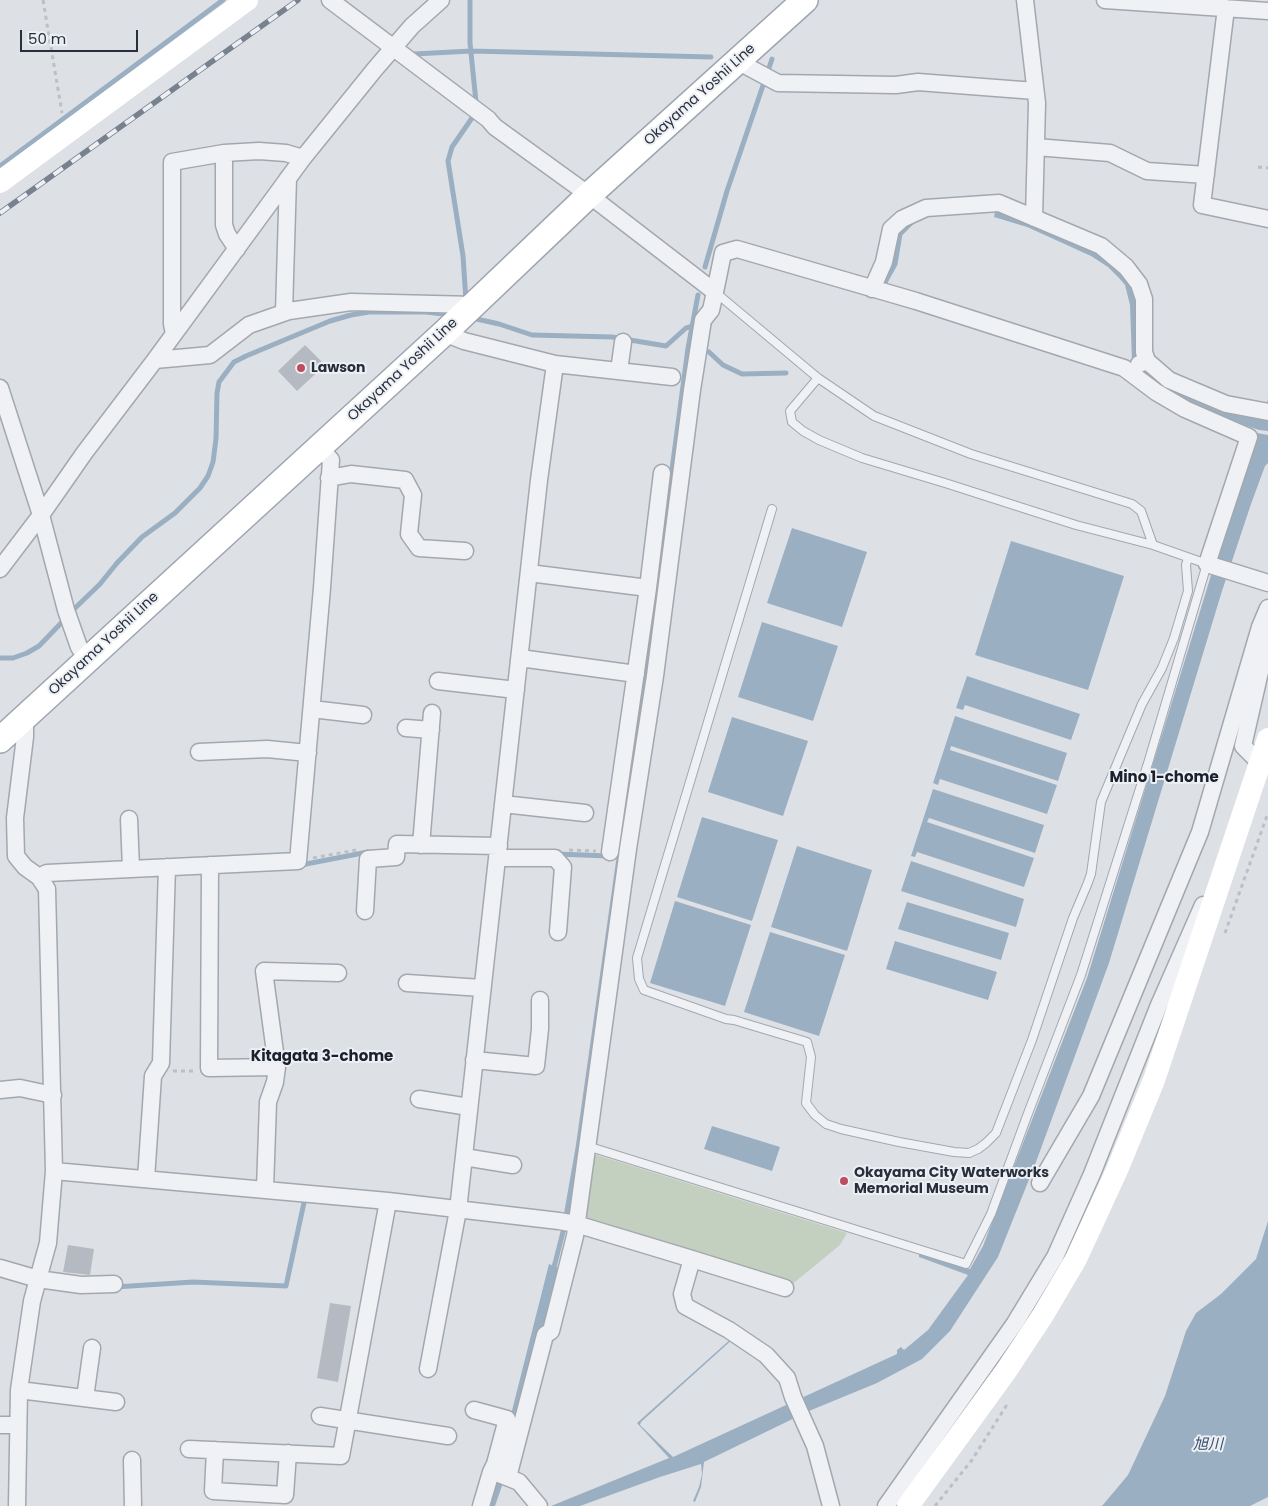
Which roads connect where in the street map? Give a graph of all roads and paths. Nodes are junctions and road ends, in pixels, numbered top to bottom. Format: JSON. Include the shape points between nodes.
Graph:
{"nodes":[{"id":1,"x":42,"y":0,"type":"edge"},
{"id":2,"x":247,"y":0,"type":"edge"},
{"id":3,"x":330,"y":0,"type":"edge"},
{"id":4,"x":441,"y":0,"type":"edge"},
{"id":5,"x":1025,"y":0,"type":"edge"},
{"id":6,"x":1105,"y":0,"type":"edge"},
{"id":7,"x":793,"y":5,"type":"edge"},
{"id":8,"x":1226,"y":8,"type":"junction"},
{"id":9,"x":1268,"y":11,"type":"edge"},
{"id":10,"x":393,"y":48,"type":"junction"},
{"id":11,"x":738,"y":61,"type":"junction"},
{"id":12,"x":1035,"y":90,"type":"junction"},
{"id":13,"x":62,"y":113,"type":"dead end"},
{"id":14,"x":1036,"y":147,"type":"junction"},
{"id":15,"x":224,"y":153,"type":"junction"},
{"id":16,"x":303,"y":158,"type":"junction"},
{"id":17,"x":1258,"y":166,"type":"dead end"},
{"id":18,"x":1268,"y":168,"type":"edge"},
{"id":19,"x":1206,"y":175,"type":"junction"},
{"id":20,"x":288,"y":178,"type":"junction"},
{"id":21,"x":0,"y":182,"type":"edge"},
{"id":22,"x":589,"y":195,"type":"junction"},
{"id":23,"x":1034,"y":218,"type":"junction"},
{"id":24,"x":1268,"y":219,"type":"edge"},
{"id":25,"x":237,"y":249,"type":"junction"},
{"id":26,"x":872,"y":289,"type":"junction"},
{"id":27,"x":715,"y":292,"type":"junction"},
{"id":28,"x":284,"y":312,"type":"junction"},
{"id":29,"x":462,"y":313,"type":"junction"},
{"id":30,"x":174,"y":334,"type":"junction"},
{"id":31,"x":623,"y":342,"type":"dead end"},
{"id":32,"x":155,"y":360,"type":"junction"},
{"id":33,"x":1147,"y":361,"type":"junction"},
{"id":34,"x":555,"y":364,"type":"junction"},
{"id":35,"x":1127,"y":370,"type":"junction"},
{"id":36,"x":619,"y":371,"type":"junction"},
{"id":37,"x":672,"y":377,"type":"dead end"},
{"id":38,"x":818,"y":378,"type":"junction"},
{"id":39,"x":0,"y":388,"type":"edge"},
{"id":40,"x":1268,"y":412,"type":"edge"},
{"id":41,"x":319,"y":447,"type":"junction"},
{"id":42,"x":662,"y":473,"type":"dead end"},
{"id":43,"x":329,"y":478,"type":"junction"},
{"id":44,"x":772,"y":509,"type":"dead end"},
{"id":45,"x":41,"y":515,"type":"junction"},
{"id":46,"x":1153,"y":545,"type":"junction"},
{"id":47,"x":465,"y":551,"type":"dead end"},
{"id":48,"x":1188,"y":558,"type":"junction"},
{"id":49,"x":1209,"y":565,"type":"junction"},
{"id":50,"x":0,"y":569,"type":"edge"},
{"id":51,"x":529,"y":573,"type":"junction"},
{"id":52,"x":1268,"y":583,"type":"edge"},
{"id":53,"x":648,"y":588,"type":"junction"},
{"id":54,"x":1268,"y":608,"type":"edge"},
{"id":55,"x":1268,"y":637,"type":"edge"},
{"id":56,"x":520,"y":658,"type":"junction"},
{"id":57,"x":86,"y":659,"type":"junction"},
{"id":58,"x":636,"y":674,"type":"junction"},
{"id":59,"x":438,"y":681,"type":"dead end"},
{"id":60,"x":516,"y":690,"type":"junction"},
{"id":61,"x":312,"y":710,"type":"junction"},
{"id":62,"x":432,"y":713,"type":"dead end"},
{"id":63,"x":364,"y":715,"type":"dead end"},
{"id":64,"x":22,"y":719,"type":"junction"},
{"id":65,"x":406,"y":728,"type":"dead end"},
{"id":66,"x":430,"y":730,"type":"junction"},
{"id":67,"x":1268,"y":739,"type":"edge"},
{"id":68,"x":0,"y":740,"type":"edge"},
{"id":69,"x":199,"y":752,"type":"dead end"},
{"id":70,"x":308,"y":754,"type":"junction"},
{"id":71,"x":1260,"y":763,"type":"junction"},
{"id":72,"x":503,"y":804,"type":"junction"},
{"id":73,"x":625,"y":812,"type":"junction"},
{"id":74,"x":584,"y":813,"type":"dead end"},
{"id":75,"x":129,"y":819,"type":"dead end"},
{"id":76,"x":421,"y":845,"type":"junction"},
{"id":77,"x":360,"y":850,"type":"dead end"},
{"id":78,"x":499,"y":852,"type":"junction"},
{"id":79,"x":610,"y":852,"type":"dead end"},
{"id":80,"x":298,"y":861,"type":"junction"},
{"id":81,"x":131,"y":869,"type":"junction"},
{"id":82,"x":210,"y":869,"type":"junction"},
{"id":83,"x":167,"y":871,"type":"junction"},
{"id":84,"x":38,"y":877,"type":"junction"},
{"id":85,"x":1215,"y":898,"type":"junction"},
{"id":86,"x":365,"y":911,"type":"dead end"},
{"id":87,"x":558,"y":932,"type":"dead end"},
{"id":88,"x":338,"y":973,"type":"dead end"},
{"id":89,"x":407,"y":983,"type":"dead end"},
{"id":90,"x":482,"y":988,"type":"junction"},
{"id":91,"x":540,"y":1000,"type":"dead end"},
{"id":92,"x":474,"y":1060,"type":"junction"},
{"id":93,"x":277,"y":1067,"type":"junction"},
{"id":94,"x":209,"y":1068,"type":"junction"},
{"id":95,"x":156,"y":1071,"type":"junction"},
{"id":96,"x":0,"y":1090,"type":"edge"},
{"id":97,"x":53,"y":1095,"type":"junction"},
{"id":98,"x":419,"y":1099,"type":"dead end"},
{"id":99,"x":469,"y":1107,"type":"junction"},
{"id":100,"x":587,"y":1146,"type":"junction"},
{"id":101,"x":464,"y":1157,"type":"junction"},
{"id":102,"x":513,"y":1165,"type":"dead end"},
{"id":103,"x":54,"y":1171,"type":"junction"},
{"id":104,"x":146,"y":1178,"type":"junction"},
{"id":105,"x":1040,"y":1184,"type":"dead end"},
{"id":106,"x":265,"y":1189,"type":"junction"},
{"id":107,"x":387,"y":1205,"type":"junction"},
{"id":108,"x":458,"y":1214,"type":"junction"},
{"id":109,"x":569,"y":1223,"type":"junction"},
{"id":110,"x":692,"y":1259,"type":"junction"},
{"id":111,"x":0,"y":1268,"type":"edge"},
{"id":112,"x":38,"y":1279,"type":"junction"},
{"id":113,"x":114,"y":1284,"type":"dead end"},
{"id":114,"x":785,"y":1288,"type":"dead end"},
{"id":115,"x":92,"y":1348,"type":"dead end"},
{"id":116,"x":428,"y":1370,"type":"dead end"},
{"id":117,"x":19,"y":1390,"type":"junction"},
{"id":118,"x":85,"y":1398,"type":"junction"},
{"id":119,"x":116,"y":1402,"type":"dead end"},
{"id":120,"x":474,"y":1410,"type":"dead end"},
{"id":121,"x":320,"y":1416,"type":"dead end"},
{"id":122,"x":348,"y":1419,"type":"junction"},
{"id":123,"x":0,"y":1425,"type":"edge"},
{"id":124,"x":18,"y":1425,"type":"junction"},
{"id":125,"x":448,"y":1436,"type":"dead end"},
{"id":126,"x":189,"y":1448,"type":"dead end"},
{"id":127,"x":215,"y":1450,"type":"junction"},
{"id":128,"x":288,"y":1453,"type":"junction"},
{"id":129,"x":132,"y":1460,"type":"dead end"},
{"id":130,"x":500,"y":1475,"type":"junction"},
{"id":131,"x":17,"y":1506,"type":"edge"},
{"id":132,"x":133,"y":1506,"type":"edge"},
{"id":133,"x":482,"y":1506,"type":"edge"},
{"id":134,"x":539,"y":1506,"type":"edge"},
{"id":135,"x":831,"y":1506,"type":"edge"},
{"id":136,"x":886,"y":1506,"type":"edge"},
{"id":137,"x":908,"y":1506,"type":"edge"}],
"edges":[{"from":1,"to":13,"type":"path"},
{"from":2,"to":21,"type":"street"},
{"from":3,"to":10,"type":"street"},
{"from":4,"to":10,"type":"street"},
{"from":5,"to":12,"type":"street"},
{"from":6,"to":8,"type":"street"},
{"from":7,"to":11,"type":"main road","name":"Okayama Yoshii Line"},
{"from":8,"to":9,"type":"street"},
{"from":8,"to":19,"type":"street"},
{"from":10,"to":16,"type":"street"},
{"from":10,"to":22,"type":"street"},
{"from":11,"to":12,"type":"street","via":[[778,83],[896,85],[918,82]]},
{"from":11,"to":22,"type":"main road","name":"Okayama Yoshii Line"},
{"from":12,"to":14,"type":"street"},
{"from":14,"to":19,"type":"street","via":[[1110,153],[1147,172]]},
{"from":14,"to":23,"type":"street"},
{"from":15,"to":16,"type":"street","via":[[259,151]]},
{"from":15,"to":25,"type":"street","via":[[224,225],[226,234]]},
{"from":15,"to":30,"type":"street","via":[[172,162]]},
{"from":16,"to":20,"type":"street"},
{"from":17,"to":18,"type":"path"},
{"from":19,"to":24,"type":"street","via":[[1202,205]]},
{"from":20,"to":25,"type":"street"},
{"from":20,"to":28,"type":"street"},
{"from":22,"to":27,"type":"street"},
{"from":22,"to":29,"type":"main road","name":"Okayama Yoshii Line"},
{"from":23,"to":26,"type":"street","via":[[999,203],[926,208],[902,219],[891,229],[884,262]]},
{"from":23,"to":33,"type":"street","via":[[1101,246],[1126,267],[1139,284],[1144,298],[1144,352]]},
{"from":25,"to":30,"type":"street"},
{"from":26,"to":27,"type":"street","via":[[738,249],[723,253]]},
{"from":26,"to":35,"type":"street"},
{"from":27,"to":38,"type":"lane"},
{"from":27,"to":73,"type":"street","via":[[711,310],[703,320],[655,676]]},
{"from":28,"to":29,"type":"street","via":[[351,302]]},
{"from":28,"to":32,"type":"street","via":[[250,326],[210,355]]},
{"from":29,"to":34,"type":"street","via":[[464,341]]},
{"from":29,"to":41,"type":"main road","name":"Okayama Yoshii Line"},
{"from":30,"to":32,"type":"street"},
{"from":31,"to":36,"type":"street"},
{"from":32,"to":45,"type":"street"},
{"from":33,"to":35,"type":"street"},
{"from":33,"to":40,"type":"street","via":[[1169,380],[1218,401]]},
{"from":34,"to":36,"type":"street"},
{"from":34,"to":51,"type":"street"},
{"from":35,"to":49,"type":"street","via":[[1156,392],[1185,408],[1249,437]]},
{"from":36,"to":37,"type":"street"},
{"from":38,"to":46,"type":"lane","via":[[874,416],[896,426],[971,454],[1132,504],[1141,511]]},
{"from":38,"to":46,"type":"lane","via":[[790,411],[792,422],[820,440],[862,458],[1076,525]]},
{"from":39,"to":45,"type":"street"},
{"from":41,"to":43,"type":"street","via":[[331,460]]},
{"from":41,"to":57,"type":"main road","name":"Okayama Yoshii Line"},
{"from":42,"to":53,"type":"street"},
{"from":43,"to":47,"type":"street","via":[[351,474],[405,480],[413,495],[409,534],[420,548]]},
{"from":43,"to":61,"type":"street"},
{"from":44,"to":48,"type":"lane","via":[[637,958],[639,980],[644,990],[726,1019],[806,1042],[811,1057],[806,1103],[826,1124],[954,1152],[968,1153],[978,1149],[996,1133],[1091,874],[1100,802],[1174,638],[1188,591]]},
{"from":45,"to":50,"type":"street"},
{"from":45,"to":57,"type":"street","via":[[68,616],[78,647]]},
{"from":46,"to":48,"type":"lane"},
{"from":48,"to":49,"type":"lane"},
{"from":49,"to":52,"type":"street"},
{"from":49,"to":100,"type":"lane","via":[[1082,975],[991,1214],[966,1264]]},
{"from":51,"to":53,"type":"street"},
{"from":51,"to":56,"type":"street"},
{"from":53,"to":58,"type":"street"},
{"from":54,"to":105,"type":"street","via":[[1200,832],[1091,1096]]},
{"from":55,"to":71,"type":"street","via":[[1243,746]]},
{"from":56,"to":58,"type":"street"},
{"from":56,"to":60,"type":"street"},
{"from":57,"to":64,"type":"main road","name":"Okayama Yoshii Line"},
{"from":58,"to":73,"type":"street"},
{"from":59,"to":60,"type":"street"},
{"from":60,"to":72,"type":"street"},
{"from":61,"to":63,"type":"street"},
{"from":61,"to":70,"type":"street"},
{"from":62,"to":66,"type":"street"},
{"from":64,"to":68,"type":"main road","name":"Okayama Yoshii Line"},
{"from":64,"to":84,"type":"street","via":[[25,737],[17,800],[16,856]]},
{"from":65,"to":66,"type":"street"},
{"from":66,"to":76,"type":"street"},
{"from":67,"to":71,"type":"street"},
{"from":69,"to":70,"type":"street","via":[[267,749]]},
{"from":70,"to":80,"type":"street"},
{"from":71,"to":85,"type":"street"},
{"from":72,"to":74,"type":"street"},
{"from":72,"to":78,"type":"street"},
{"from":73,"to":79,"type":"street"},
{"from":73,"to":100,"type":"street"},
{"from":75,"to":81,"type":"street"},
{"from":76,"to":78,"type":"street"},
{"from":76,"to":86,"type":"street","via":[[396,844],[396,857],[368,859]]},
{"from":77,"to":80,"type":"path"},
{"from":78,"to":87,"type":"street","via":[[555,858],[563,867]]},
{"from":78,"to":90,"type":"street"},
{"from":80,"to":82,"type":"street"},
{"from":81,"to":83,"type":"street"},
{"from":81,"to":84,"type":"street","via":[[47,873]]},
{"from":82,"to":83,"type":"street"},
{"from":82,"to":94,"type":"street"},
{"from":83,"to":95,"type":"street","via":[[161,1063]]},
{"from":84,"to":97,"type":"street","via":[[47,889]]},
{"from":85,"to":136,"type":"street","via":[[1204,902],[1055,1257],[1015,1323]]},
{"from":85,"to":137,"type":"street","via":[[1154,1080],[1076,1259],[1006,1371]]},
{"from":88,"to":93,"type":"street","via":[[264,971]]},
{"from":89,"to":90,"type":"street"},
{"from":90,"to":92,"type":"street"},
{"from":91,"to":92,"type":"street","via":[[536,1066]]},
{"from":92,"to":99,"type":"street"},
{"from":93,"to":94,"type":"street"},
{"from":93,"to":106,"type":"street","via":[[268,1102]]},
{"from":94,"to":95,"type":"path","via":[[201,1071]]},
{"from":95,"to":104,"type":"street","via":[[153,1076]]},
{"from":96,"to":97,"type":"street","via":[[20,1088]]},
{"from":97,"to":103,"type":"street"},
{"from":98,"to":99,"type":"street"},
{"from":99,"to":101,"type":"street"},
{"from":100,"to":109,"type":"street"},
{"from":101,"to":102,"type":"street"},
{"from":101,"to":108,"type":"street"},
{"from":103,"to":104,"type":"street"},
{"from":103,"to":112,"type":"street","via":[[48,1243]]},
{"from":104,"to":106,"type":"street"},
{"from":106,"to":107,"type":"street"},
{"from":107,"to":108,"type":"street"},
{"from":107,"to":122,"type":"street"},
{"from":108,"to":109,"type":"street"},
{"from":108,"to":116,"type":"street"},
{"from":109,"to":110,"type":"street"},
{"from":109,"to":130,"type":"street","via":[[576,1236],[551,1331],[545,1335]]},
{"from":110,"to":114,"type":"street"},
{"from":110,"to":135,"type":"street","via":[[682,1294],[685,1306],[766,1355],[787,1378],[814,1446]]},
{"from":111,"to":112,"type":"street"},
{"from":112,"to":113,"type":"street","via":[[81,1285]]},
{"from":112,"to":117,"type":"street"},
{"from":115,"to":118,"type":"street"},
{"from":117,"to":118,"type":"street"},
{"from":117,"to":124,"type":"street"},
{"from":118,"to":119,"type":"street"},
{"from":120,"to":130,"type":"street","via":[[507,1419],[495,1464]]},
{"from":121,"to":122,"type":"street"},
{"from":122,"to":125,"type":"street"},
{"from":122,"to":128,"type":"street","via":[[341,1456]]},
{"from":123,"to":124,"type":"street"},
{"from":124,"to":131,"type":"street"},
{"from":126,"to":127,"type":"street"},
{"from":127,"to":128,"type":"street"},
{"from":127,"to":128,"type":"street","via":[[213,1491],[285,1495]]},
{"from":129,"to":132,"type":"street"},
{"from":130,"to":133,"type":"street"},
{"from":130,"to":134,"type":"street","via":[[519,1482]]}]}
